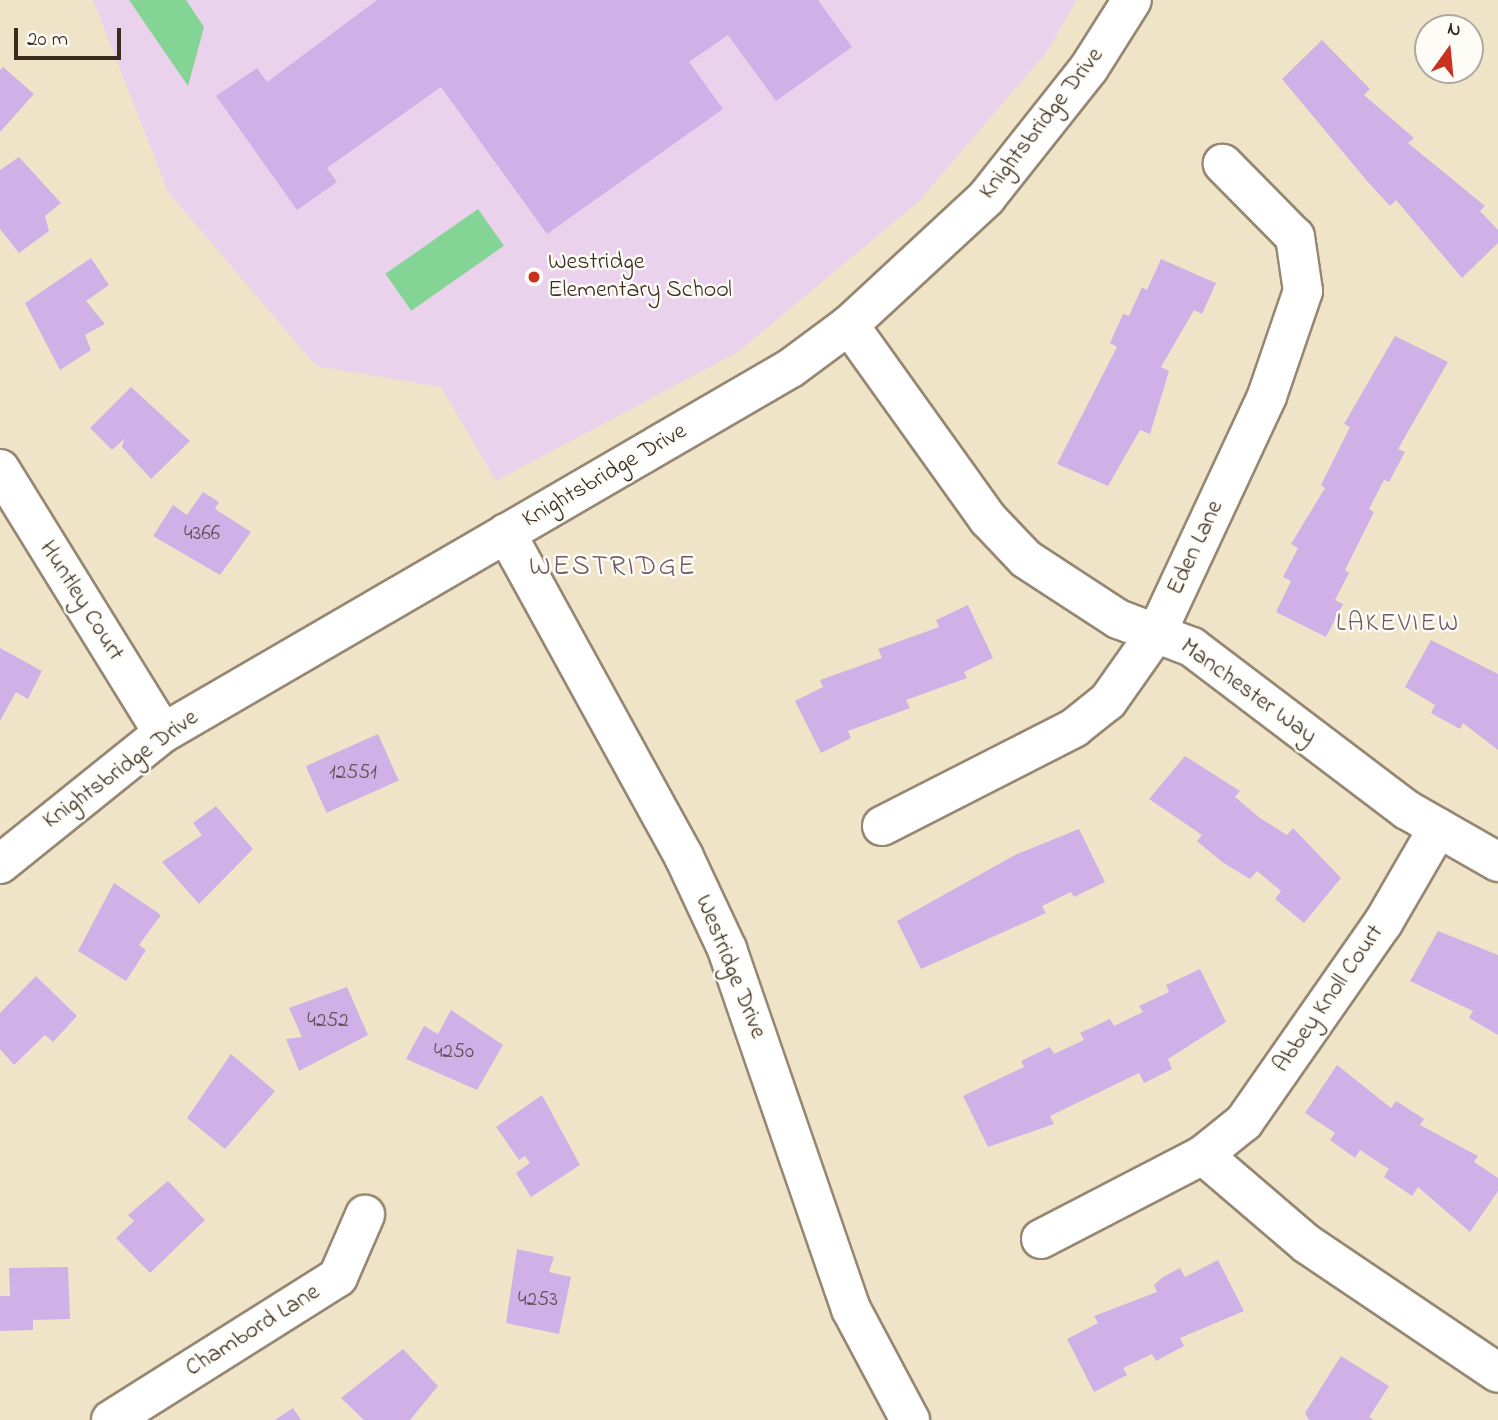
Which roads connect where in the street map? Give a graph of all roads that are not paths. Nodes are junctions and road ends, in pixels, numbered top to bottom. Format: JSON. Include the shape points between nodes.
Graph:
{"nodes":[{"id":1,"x":1132,"y":0,"type":"edge"},
{"id":2,"x":1223,"y":164,"type":"dead end"},
{"id":3,"x":849,"y":325,"type":"junction"},
{"id":4,"x":0,"y":469,"type":"edge"},
{"id":5,"x":506,"y":533,"type":"junction"},
{"id":6,"x":1158,"y":630,"type":"junction"},
{"id":7,"x":163,"y":733,"type":"junction"},
{"id":8,"x":882,"y":826,"type":"dead end"},
{"id":9,"x":1438,"y":828,"type":"junction"},
{"id":10,"x":1498,"y":862,"type":"edge"},
{"id":11,"x":0,"y":864,"type":"edge"},
{"id":12,"x":1203,"y":1155,"type":"junction"},
{"id":13,"x":365,"y":1215,"type":"dead end"},
{"id":14,"x":1041,"y":1239,"type":"dead end"},
{"id":15,"x":1498,"y":1373,"type":"edge"},
{"id":16,"x":111,"y":1420,"type":"edge"},
{"id":17,"x":909,"y":1420,"type":"edge"}],
"edges":[{"from":1,"to":3,"type":"street","name":"Knightsbridge Drive","via":[[1089,68],[986,198]]},
{"from":2,"to":6,"type":"street","name":"Eden Lane","via":[[1295,237],[1303,291],[1267,396]]},
{"from":3,"to":5,"type":"street","name":"Knightsbridge Drive","via":[[791,368]]},
{"from":3,"to":6,"type":"street","name":"Manchester Way","via":[[988,519],[1026,559],[1118,619]]},
{"from":4,"to":7,"type":"street","name":"Huntley Court"},
{"from":5,"to":7,"type":"street","name":"Knightsbridge Drive"},
{"from":5,"to":17,"type":"street","name":"Westridge Drive","via":[[684,857],[727,949],[851,1309]]},
{"from":6,"to":8,"type":"street","name":"Eden Lane","via":[[1108,701],[1074,728]]},
{"from":6,"to":9,"type":"street","name":"Manchester Way","via":[[1192,647]]},
{"from":7,"to":11,"type":"street","name":"Knightsbridge Drive"},
{"from":9,"to":10,"type":"street","name":"Manchester Way"},
{"from":9,"to":12,"type":"street","name":"Abbey Knoll Court","via":[[1382,923],[1244,1122]]},
{"from":12,"to":14,"type":"street","name":"Abbey Knoll Court"},
{"from":12,"to":15,"type":"street","via":[[1307,1244]]},
{"from":13,"to":16,"type":"street","name":"Chambord Lane","via":[[338,1277]]}]}
